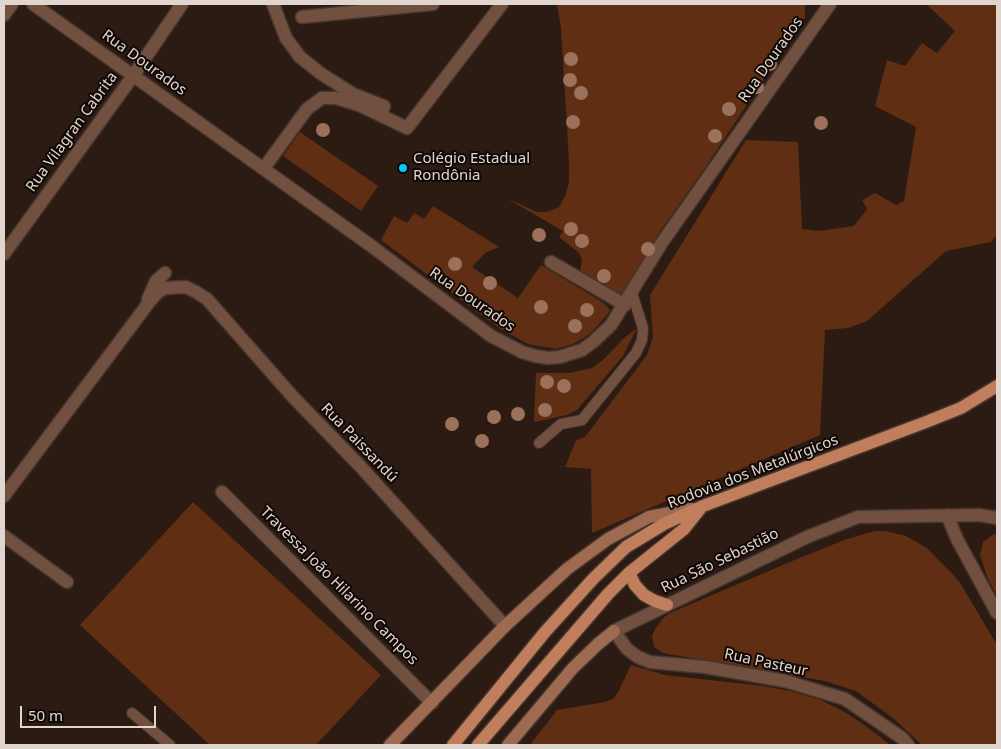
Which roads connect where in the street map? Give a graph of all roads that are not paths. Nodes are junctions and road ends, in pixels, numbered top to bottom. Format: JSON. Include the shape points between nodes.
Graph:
{"nodes":[{"id":1,"x":12,"y":4,"type":"edge"},
{"id":2,"x":33,"y":4,"type":"edge"},
{"id":3,"x":182,"y":4,"type":"edge"},
{"id":4,"x":273,"y":4,"type":"edge"},
{"id":5,"x":432,"y":4,"type":"edge"},
{"id":6,"x":502,"y":4,"type":"edge"},
{"id":7,"x":830,"y":4,"type":"edge"},
{"id":8,"x":4,"y":15,"type":"edge"},
{"id":9,"x":302,"y":17,"type":"dead end"},
{"id":10,"x":133,"y":76,"type":"junction"},
{"id":11,"x":381,"y":115,"type":"junction"},
{"id":12,"x":264,"y":168,"type":"junction"},
{"id":13,"x":4,"y":254,"type":"edge"},
{"id":14,"x":551,"y":262,"type":"dead end"},
{"id":15,"x":165,"y":273,"type":"dead end"},
{"id":16,"x":632,"y":293,"type":"junction"},
{"id":17,"x":625,"y":305,"type":"junction"},
{"id":18,"x":143,"y":310,"type":"junction"},
{"id":19,"x":997,"y":386,"type":"edge"},
{"id":20,"x":539,"y":443,"type":"dead end"},
{"id":21,"x":222,"y":492,"type":"dead end"},
{"id":22,"x":4,"y":496,"type":"edge"},
{"id":23,"x":703,"y":506,"type":"junction"},
{"id":24,"x":947,"y":516,"type":"junction"},
{"id":25,"x":997,"y":518,"type":"edge"},
{"id":26,"x":4,"y":536,"type":"edge"},
{"id":27,"x":629,"y":573,"type":"junction"},
{"id":28,"x":67,"y":582,"type":"dead end"},
{"id":29,"x":667,"y":605,"type":"junction"},
{"id":30,"x":997,"y":613,"type":"edge"},
{"id":31,"x":505,"y":626,"type":"junction"},
{"id":32,"x":614,"y":631,"type":"junction"},
{"id":33,"x":432,"y":703,"type":"junction"},
{"id":34,"x":132,"y":713,"type":"dead end"},
{"id":35,"x":170,"y":745,"type":"edge"},
{"id":36,"x":390,"y":745,"type":"edge"},
{"id":37,"x":453,"y":745,"type":"edge"},
{"id":38,"x":478,"y":745,"type":"edge"},
{"id":39,"x":508,"y":745,"type":"edge"},
{"id":40,"x":908,"y":745,"type":"edge"}],
"edges":[{"from":1,"to":8,"type":"street"},
{"from":2,"to":10,"type":"street","name":"Rua Dourados"},
{"from":3,"to":10,"type":"street","name":"Rua Vilagran Cabrita"},
{"from":4,"to":11,"type":"street","via":[[286,38],[300,57],[353,94],[384,106]]},
{"from":5,"to":9,"type":"street"},
{"from":6,"to":11,"type":"street","via":[[407,128]]},
{"from":7,"to":16,"type":"street","name":"Rua Dourados","via":[[661,244]]},
{"from":10,"to":12,"type":"street","name":"Rua Dourados"},
{"from":10,"to":13,"type":"street","name":"Rua Vilagran Cabrita"},
{"from":11,"to":12,"type":"street","via":[[351,102],[322,98],[307,109]]},
{"from":12,"to":17,"type":"street","name":"Rua Dourados","via":[[491,336],[522,352],[548,358],[582,350],[602,334]]},
{"from":14,"to":17,"type":"street"},
{"from":15,"to":18,"type":"street","via":[[156,281]]},
{"from":16,"to":17,"type":"street","name":"Rua Dourados"},
{"from":16,"to":20,"type":"lane","via":[[643,328],[636,353],[582,420],[561,424]]},
{"from":18,"to":22,"type":"street"},
{"from":18,"to":31,"type":"street","name":"Rua Paissandú","via":[[158,292],[166,288],[186,288],[207,299]]},
{"from":19,"to":23,"type":"main road","name":"Rodovia dos Metalúrgicos","via":[[961,408]]},
{"from":21,"to":33,"type":"street","name":"Travessa João Hilarino Campos"},
{"from":23,"to":27,"type":"main road","via":[[684,529]]},
{"from":23,"to":31,"type":"street","via":[[650,518],[608,539],[567,569]]},
{"from":23,"to":37,"type":"main road","name":"Rodovia dos Metalúrgicos","via":[[626,547],[545,632]]},
{"from":24,"to":25,"type":"street","name":"Rua São Sebastião"},
{"from":24,"to":29,"type":"street","name":"Rua São Sebastião","via":[[858,518],[807,536]]},
{"from":24,"to":30,"type":"street"},
{"from":26,"to":28,"type":"street"},
{"from":27,"to":29,"type":"main road","via":[[644,595]]},
{"from":27,"to":38,"type":"main road"},
{"from":29,"to":32,"type":"street","name":"Rua São Sebastião"},
{"from":31,"to":33,"type":"street"},
{"from":32,"to":39,"type":"street","name":"Rua São Sebastião","via":[[573,668]]},
{"from":32,"to":40,"type":"street","name":"Rua Pasteur","via":[[627,649],[650,662],[705,667],[785,681],[845,699]]},
{"from":33,"to":36,"type":"street"},
{"from":34,"to":35,"type":"lane"}]}
